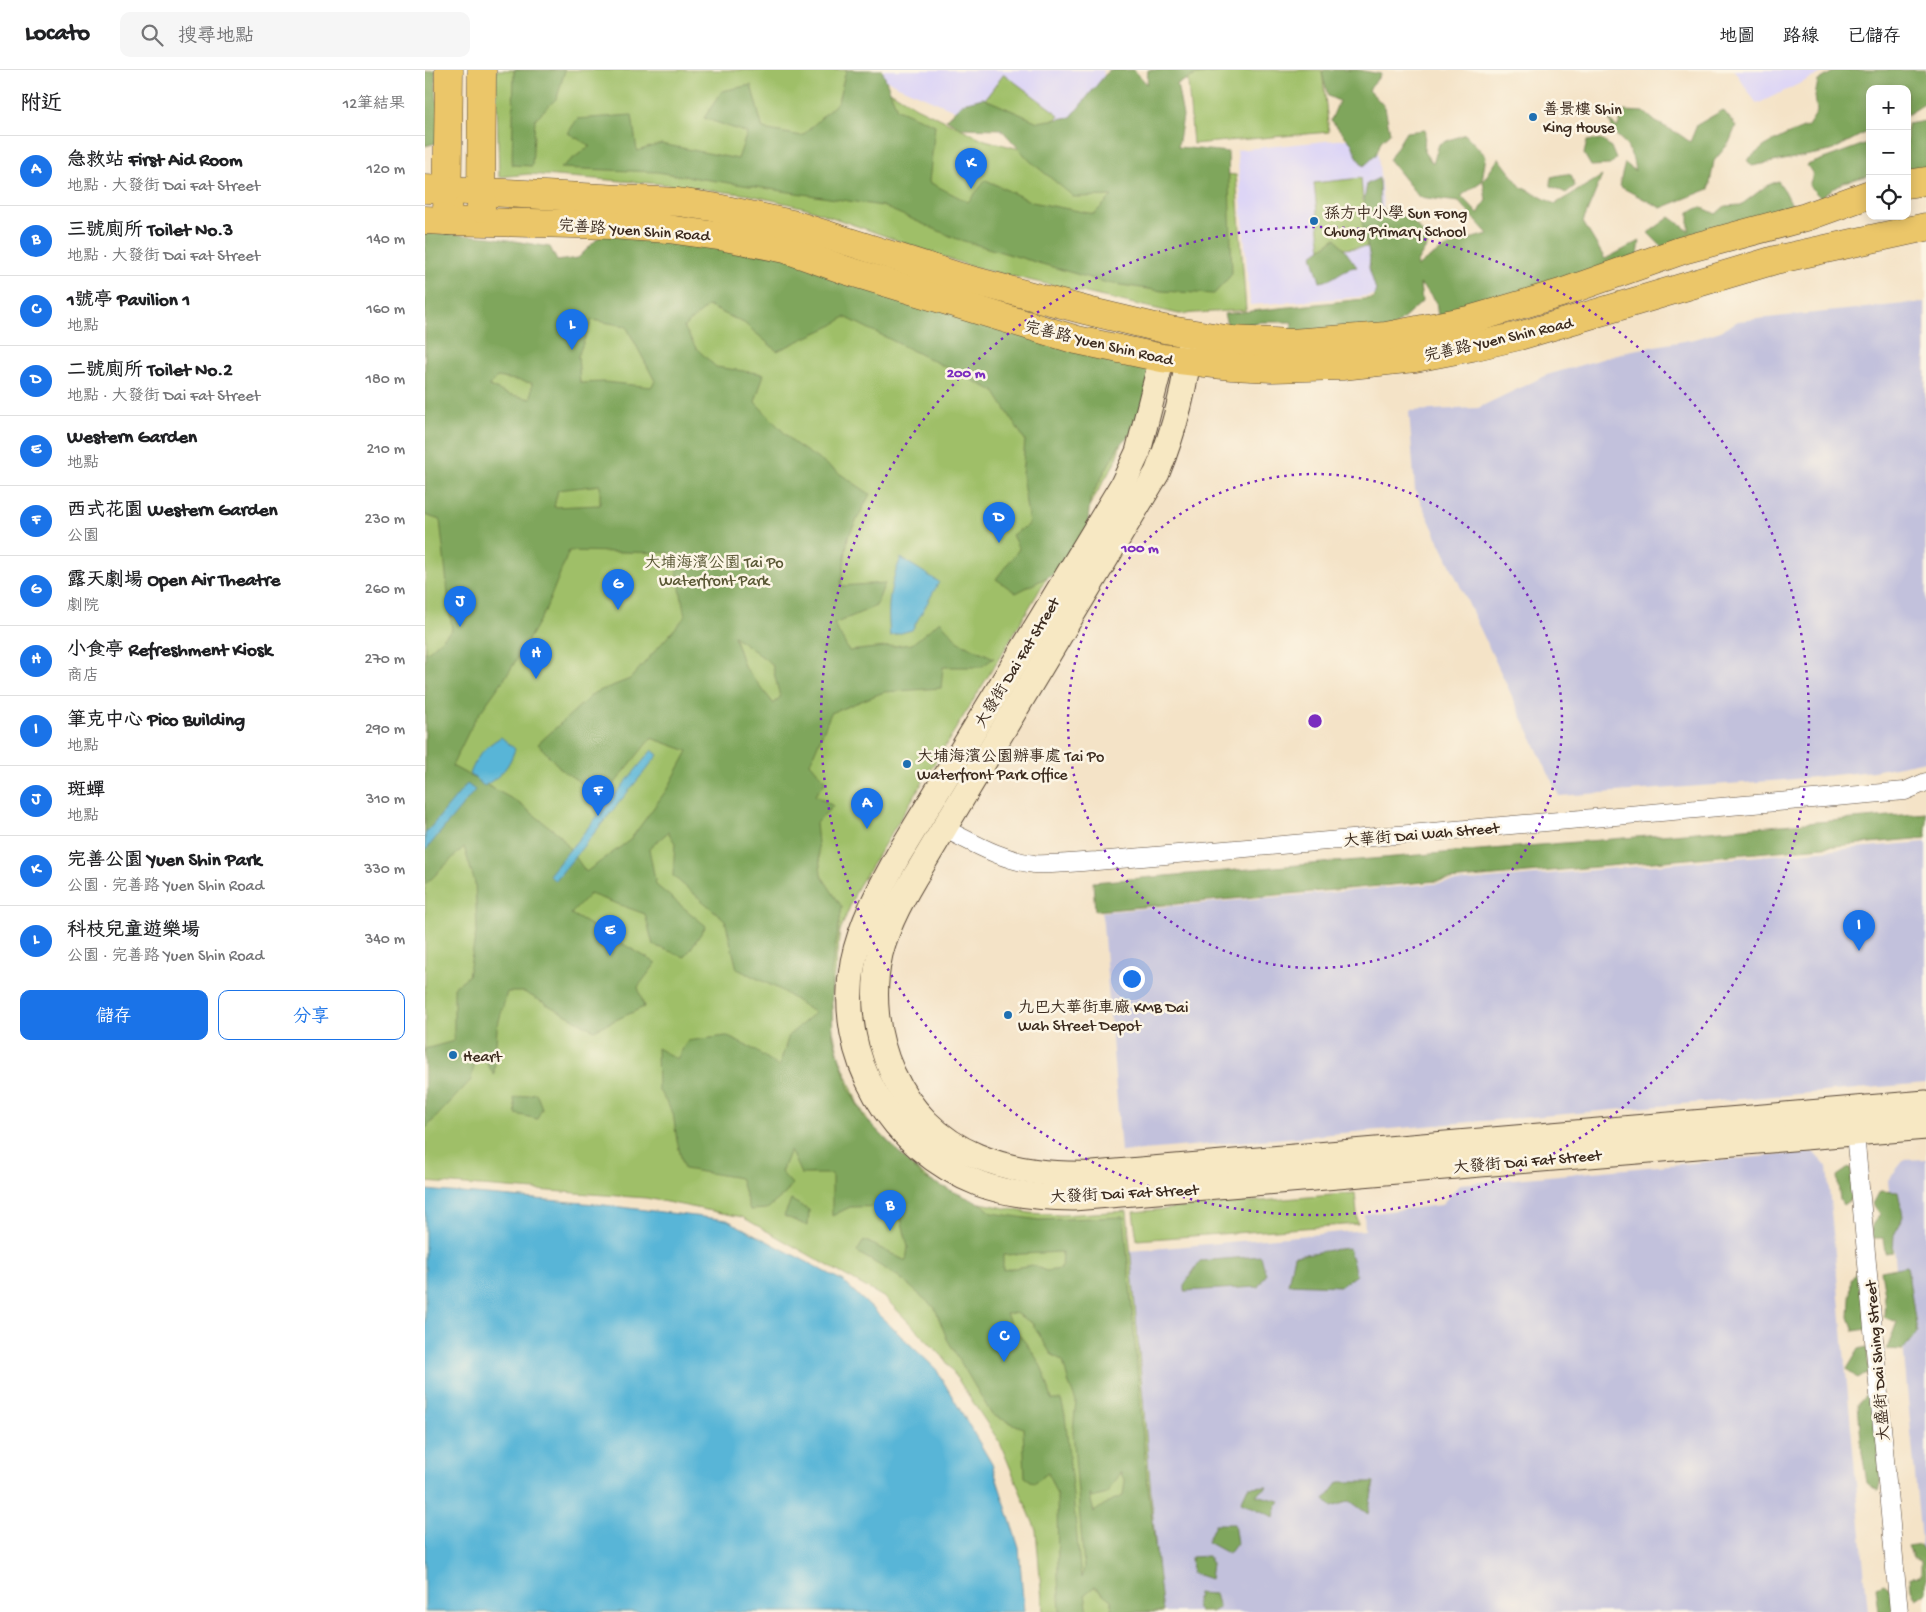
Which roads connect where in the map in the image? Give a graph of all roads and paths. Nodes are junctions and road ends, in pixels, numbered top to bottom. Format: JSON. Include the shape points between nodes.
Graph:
{"nodes":[{"id":1,"x":449,"y":70,"type":"edge"},
{"id":2,"x":482,"y":70,"type":"edge"},
{"id":3,"x":1926,"y":180,"type":"edge"},
{"id":4,"x":1911,"y":183,"type":"edge"},
{"id":5,"x":436,"y":189,"type":"edge"},
{"id":6,"x":481,"y":191,"type":"junction"},
{"id":7,"x":1866,"y":195,"type":"edge"},
{"id":8,"x":436,"y":221,"type":"edge"},
{"id":9,"x":481,"y":221,"type":"junction"},
{"id":10,"x":1926,"y":226,"type":"edge"},
{"id":11,"x":1190,"y":334,"type":"junction"},
{"id":12,"x":1161,"y":358,"type":"junction"},
{"id":13,"x":1188,"y":362,"type":"junction"},
{"id":14,"x":1926,"y":782,"type":"edge"},
{"id":15,"x":1905,"y":791,"type":"junction"},
{"id":16,"x":1926,"y":796,"type":"edge"},
{"id":17,"x":943,"y":828,"type":"junction"},
{"id":18,"x":1926,"y":1103,"type":"edge"},
{"id":19,"x":1852,"y":1109,"type":"junction"},
{"id":20,"x":1926,"y":1127,"type":"edge"},
{"id":21,"x":1855,"y":1134,"type":"junction"},
{"id":22,"x":1899,"y":1612,"type":"edge"}],
"edges":[{"from":1,"to":5,"type":"main road"},
{"from":2,"to":6,"type":"main road"},
{"from":3,"to":4,"type":"main road"},
{"from":5,"to":6,"type":"main road","name":"完善路 Yuen Shin Road"},
{"from":5,"to":8,"type":"main road"},
{"from":6,"to":9,"type":"main road"},
{"from":6,"to":11,"type":"main road","name":"完善路 Yuen Shin Road","via":[[678,202],[752,215],[827,234],[969,279]]},
{"from":7,"to":11,"type":"main road","name":"完善路 Yuen Shin Road","via":[[1806,217],[1683,250],[1561,293],[1441,326],[1367,338],[1291,343],[1249,342]]},
{"from":8,"to":9,"type":"main road","name":"完善路 Yuen Shin Road"},
{"from":9,"to":12,"type":"main road","name":"完善路 Yuen Shin Road","via":[[668,229],[786,249],[1058,335]]},
{"from":10,"to":13,"type":"main road","name":"完善路 Yuen Shin Road","via":[[1775,260],[1519,336],[1415,358],[1307,368]]},
{"from":11,"to":13,"type":"street","name":"大發街 Dai Fat Street"},
{"from":12,"to":13,"type":"main road","name":"完善路 Yuen Shin Road"},
{"from":12,"to":21,"type":"street","name":"大發街 Dai Fat Street","via":[[1138,452],[1123,484],[899,854],[867,916],[853,962],[851,1014],[862,1064],[877,1097],[897,1126],[925,1153],[961,1175],[1000,1190],[1058,1198]]},
{"from":13,"to":17,"type":"street","name":"大發街 Dai Fat Street","via":[[1171,436],[1152,481]]},
{"from":14,"to":15,"type":"street","name":"大華街 Dai Wah Street"},
{"from":15,"to":16,"type":"street","name":"大華街 Dai Wah Street"},
{"from":15,"to":17,"type":"street","name":"大華街 Dai Wah Street","via":[[1039,864],[1000,856]]},
{"from":17,"to":19,"type":"street","name":"大發街 Dai Fat Street","via":[[886,933],[875,991],[877,1028],[894,1078],[919,1114],[959,1147],[995,1163],[1043,1173],[1093,1174]]},
{"from":18,"to":19,"type":"street","name":"大發街 Dai Fat Street"},
{"from":19,"to":21,"type":"street","name":"大盛街 Dai Shing Street"},
{"from":20,"to":21,"type":"street","name":"大發街 Dai Fat Street"},
{"from":21,"to":22,"type":"street","name":"大盛街 Dai Shing Street"}]}
